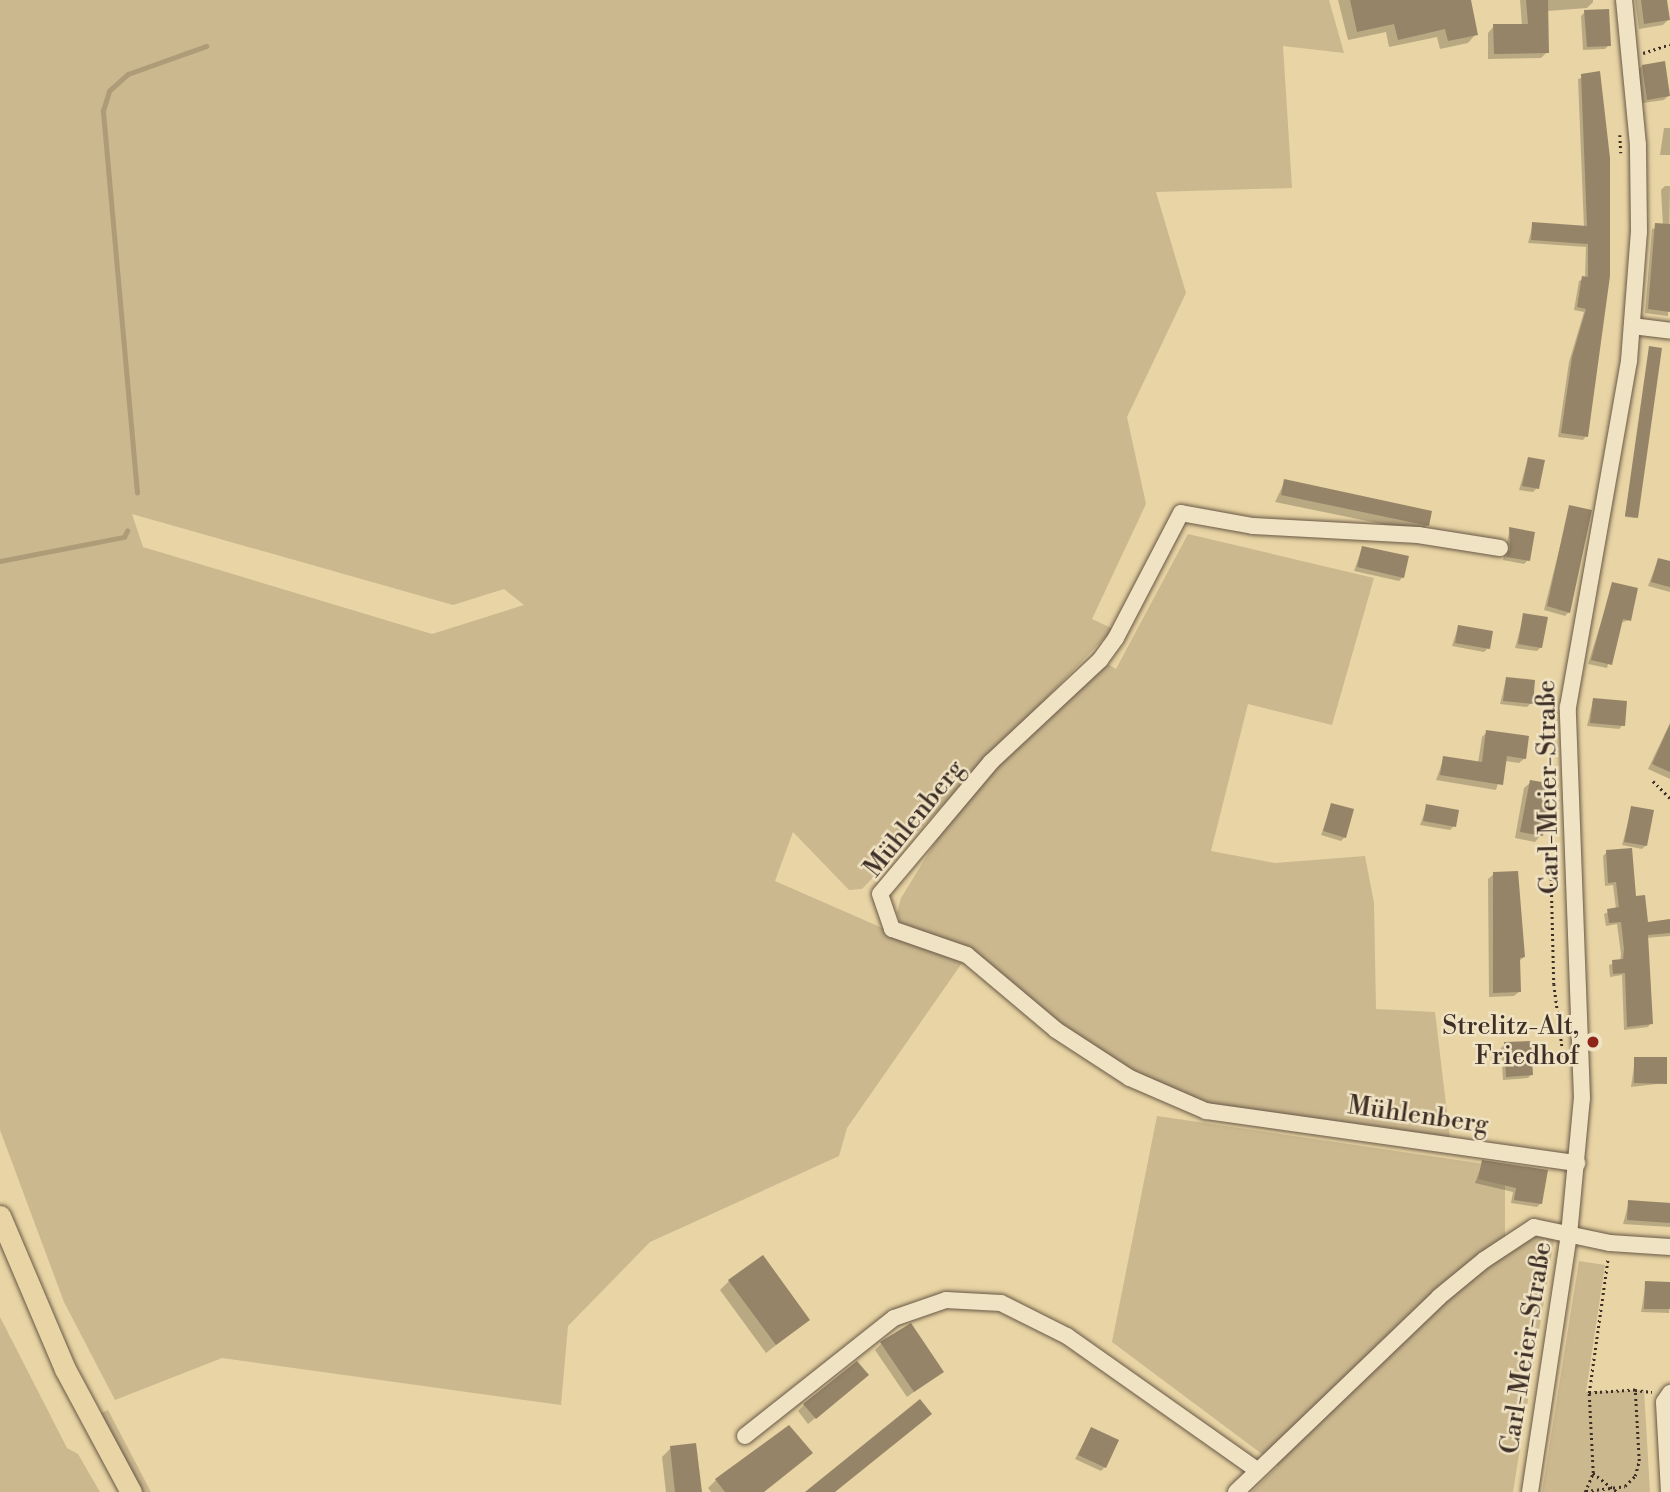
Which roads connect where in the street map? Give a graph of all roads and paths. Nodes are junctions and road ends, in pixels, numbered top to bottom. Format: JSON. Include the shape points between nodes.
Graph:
{"nodes":[{"id":1,"x":1624,"y":0,"type":"edge"},
{"id":2,"x":1670,"y":44,"type":"edge"},
{"id":3,"x":1631,"y":58,"type":"junction"},
{"id":4,"x":1620,"y":133,"type":"dead end"},
{"id":5,"x":1621,"y":159,"type":"dead end"},
{"id":6,"x":1632,"y":326,"type":"junction"},
{"id":7,"x":1670,"y":331,"type":"edge"},
{"id":8,"x":1500,"y":548,"type":"dead end"},
{"id":9,"x":1653,"y":780,"type":"dead end"},
{"id":10,"x":1670,"y":798,"type":"edge"},
{"id":11,"x":1572,"y":856,"type":"junction"},
{"id":12,"x":1564,"y":1063,"type":"dead end"},
{"id":13,"x":1577,"y":1163,"type":"junction"},
{"id":14,"x":0,"y":1216,"type":"edge"},
{"id":15,"x":1569,"y":1235,"type":"junction"},
{"id":16,"x":1670,"y":1247,"type":"edge"},
{"id":17,"x":1607,"y":1266,"type":"dead end"},
{"id":18,"x":1589,"y":1393,"type":"junction"},
{"id":19,"x":1670,"y":1393,"type":"edge"},
{"id":20,"x":745,"y":1436,"type":"dead end"},
{"id":21,"x":1257,"y":1470,"type":"junction"},
{"id":22,"x":1593,"y":1473,"type":"junction"},
{"id":23,"x":1612,"y":1488,"type":"junction"},
{"id":24,"x":1585,"y":1491,"type":"edge"},
{"id":25,"x":131,"y":1492,"type":"edge"},
{"id":26,"x":1236,"y":1492,"type":"edge"},
{"id":27,"x":1530,"y":1492,"type":"edge"},
{"id":28,"x":1616,"y":1492,"type":"edge"},
{"id":29,"x":1669,"y":1492,"type":"edge"}],
"edges":[{"from":1,"to":3,"type":"street","name":"Carl-Meier-Straße"},
{"from":2,"to":3,"type":"path"},
{"from":3,"to":6,"type":"street","name":"Carl-Meier-Straße","via":[[1639,232]]},
{"from":4,"to":5,"type":"path"},
{"from":6,"to":7,"type":"street"},
{"from":6,"to":11,"type":"street","name":"Carl-Meier-Straße","via":[[1623,399],[1571,674]]},
{"from":8,"to":13,"type":"street","name":"Mühlenberg","via":[[1418,535],[1254,526],[1181,513],[1100,660],[991,762],[880,894],[892,929],[967,955],[1056,1030],[1130,1078],[1206,1111]]},
{"from":9,"to":10,"type":"path"},
{"from":11,"to":12,"type":"path","via":[[1551,862],[1554,984]]},
{"from":11,"to":13,"type":"street","name":"Carl-Meier-Straße","via":[[1582,1076]]},
{"from":13,"to":15,"type":"street","name":"Carl-Meier-Straße"},
{"from":14,"to":25,"type":"main road","via":[[65,1369]]},
{"from":15,"to":16,"type":"street"},
{"from":15,"to":21,"type":"street","via":[[1534,1227],[1484,1260]]},
{"from":15,"to":27,"type":"street","name":"Carl-Meier-Straße"},
{"from":17,"to":18,"type":"path"},
{"from":18,"to":22,"type":"path"},
{"from":18,"to":23,"type":"path","via":[[1635,1390],[1639,1461],[1635,1476],[1625,1486]]},
{"from":19,"to":29,"type":"street","via":[[1664,1402]]},
{"from":20,"to":21,"type":"street","via":[[894,1318],[946,1300],[1001,1303],[1067,1336]]},
{"from":21,"to":26,"type":"street"},
{"from":22,"to":23,"type":"path"},
{"from":22,"to":24,"type":"path"},
{"from":23,"to":24,"type":"path"},
{"from":23,"to":28,"type":"path"}]}
